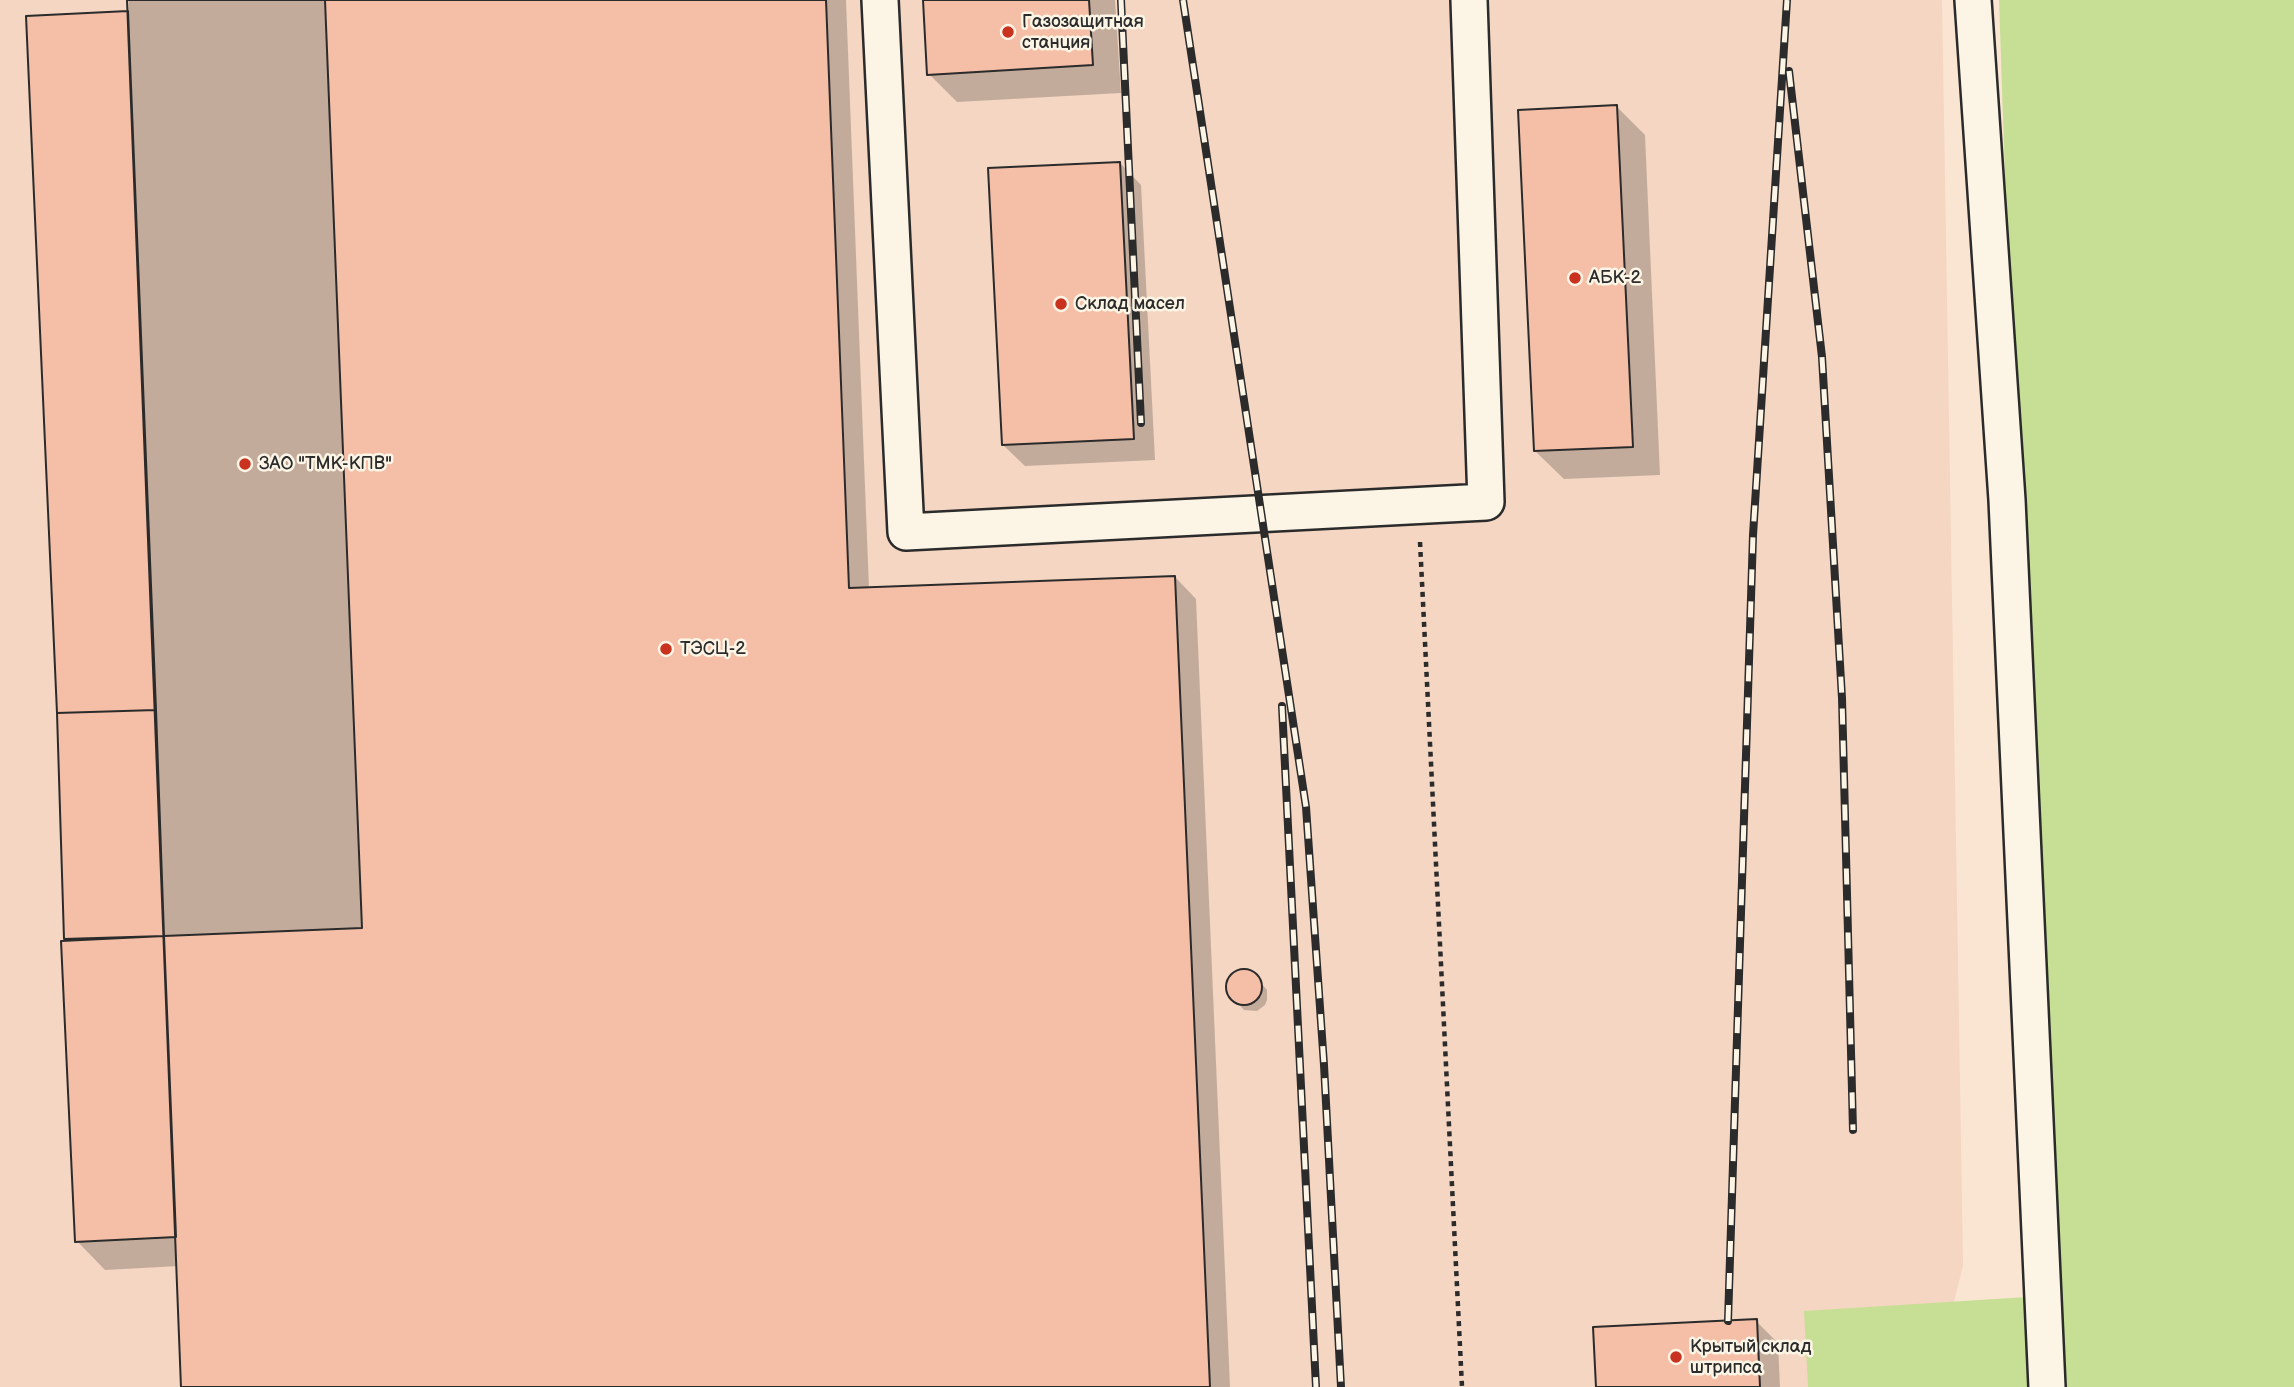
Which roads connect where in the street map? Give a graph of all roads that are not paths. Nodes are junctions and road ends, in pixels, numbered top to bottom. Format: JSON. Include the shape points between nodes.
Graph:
{"nodes":[{"id":1,"x":880,"y":0,"type":"edge"},
{"id":2,"x":1469,"y":0,"type":"edge"},
{"id":3,"x":1973,"y":0,"type":"edge"},
{"id":4,"x":2047,"y":1387,"type":"edge"}],
"edges":[{"from":1,"to":2,"type":"lane","via":[[906,532],[1486,502]]},
{"from":3,"to":4,"type":"lane","via":[[2007,500]]}]}
